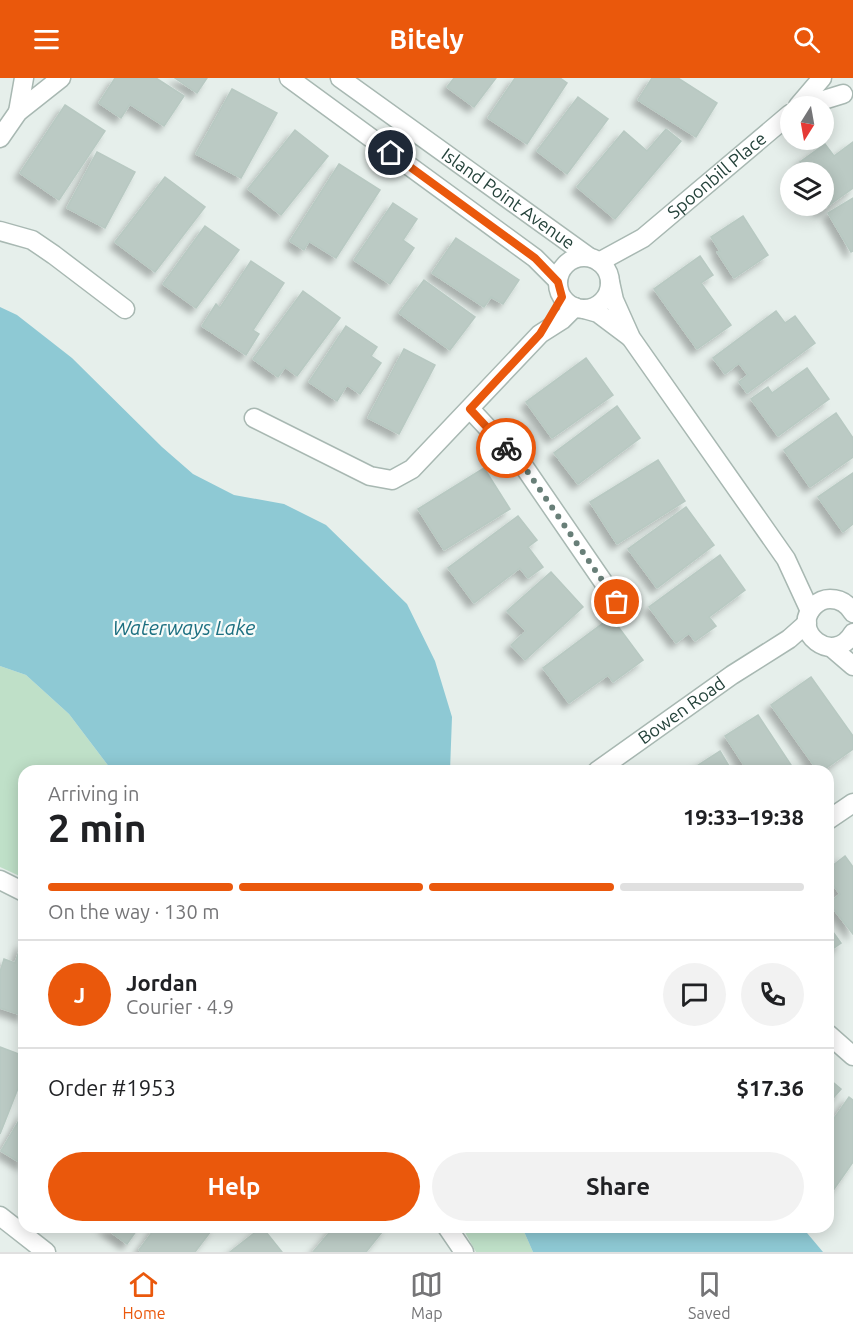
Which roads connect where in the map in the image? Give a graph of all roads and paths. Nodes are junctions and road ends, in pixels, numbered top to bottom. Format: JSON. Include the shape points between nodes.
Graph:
{"nodes":[{"id":1,"x":24,"y":78,"type":"edge"},
{"id":2,"x":61,"y":78,"type":"edge"},
{"id":3,"x":289,"y":78,"type":"edge"},
{"id":4,"x":340,"y":78,"type":"edge"},
{"id":5,"x":822,"y":78,"type":"edge"},
{"id":6,"x":843,"y":94,"type":"dead end"},
{"id":7,"x":807,"y":96,"type":"edge"},
{"id":8,"x":834,"y":97,"type":"edge"},
{"id":9,"x":374,"y":102,"type":"junction"},
{"id":10,"x":18,"y":112,"type":"junction"},
{"id":11,"x":780,"y":122,"type":"edge"},
{"id":12,"x":355,"y":127,"type":"junction"},
{"id":13,"x":0,"y":138,"type":"edge"},
{"id":14,"x":0,"y":231,"type":"edge"},
{"id":15,"x":602,"y":269,"type":"junction"},
{"id":16,"x":570,"y":299,"type":"junction"},
{"id":17,"x":125,"y":309,"type":"dead end"},
{"id":18,"x":631,"y":338,"type":"junction"},
{"id":19,"x":470,"y":409,"type":"junction"},
{"id":20,"x":254,"y":418,"type":"dead end"},
{"id":21,"x":789,"y":565,"type":"junction"},
{"id":22,"x":617,"y":602,"type":"dead end"},
{"id":23,"x":845,"y":602,"type":"edge"},
{"id":24,"x":808,"y":617,"type":"junction"},
{"id":25,"x":853,"y":636,"type":"edge"},
{"id":26,"x":824,"y":645,"type":"junction"},
{"id":27,"x":767,"y":655,"type":"junction"},
{"id":28,"x":853,"y":666,"type":"edge"},
{"id":29,"x":605,"y":765,"type":"edge"},
{"id":30,"x":853,"y":803,"type":"edge"},
{"id":31,"x":834,"y":816,"type":"edge"},
{"id":32,"x":0,"y":880,"type":"edge"},
{"id":33,"x":18,"y":889,"type":"edge"},
{"id":34,"x":834,"y":1039,"type":"edge"},
{"id":35,"x":853,"y":1056,"type":"edge"},
{"id":36,"x":0,"y":1217,"type":"edge"},
{"id":37,"x":18,"y":1231,"type":"edge"},
{"id":38,"x":21,"y":1233,"type":"edge"},
{"id":39,"x":46,"y":1252,"type":"edge"}],
"edges":[{"from":1,"to":10,"type":"street"},
{"from":2,"to":10,"type":"street"},
{"from":3,"to":12,"type":"street","name":"Island Point Avenue"},
{"from":4,"to":9,"type":"street","name":"Island Point Avenue"},
{"from":5,"to":7,"type":"street"},
{"from":6,"to":8,"type":"street"},
{"from":9,"to":12,"type":"street"},
{"from":9,"to":15,"type":"street","name":"Island Point Avenue"},
{"from":10,"to":13,"type":"street"},
{"from":11,"to":15,"type":"street","name":"Spoonbill Place"},
{"from":12,"to":16,"type":"street","name":"Island Point Avenue","via":[[535,258]]},
{"from":14,"to":17,"type":"street","via":[[32,240]]},
{"from":15,"to":16,"type":"street","via":[[607,295],[603,301],[591,308]]},
{"from":15,"to":16,"type":"street","via":[[580,257],[572,260],[560,273]]},
{"from":15,"to":18,"type":"street","name":"Island Point Avenue"},
{"from":16,"to":18,"type":"street","name":"Island Point Avenue","via":[[598,313]]},
{"from":16,"to":19,"type":"street"},
{"from":18,"to":21,"type":"street","name":"Island Point Avenue"},
{"from":19,"to":20,"type":"street","via":[[412,469],[392,480],[370,476]]},
{"from":19,"to":22,"type":"street","via":[[525,468]]},
{"from":21,"to":23,"type":"street","name":"Island Point Avenue"},
{"from":21,"to":24,"type":"street","name":"Island Point Avenue"},
{"from":23,"to":24,"type":"street","name":"Bowen Road","via":[[815,605]]},
{"from":24,"to":26,"type":"street","name":"Island Point Avenue","via":[[811,637]]},
{"from":24,"to":27,"type":"street","name":"Bowen Road","via":[[789,639]]},
{"from":25,"to":26,"type":"street","name":"Bowen Road","via":[[847,642]]},
{"from":26,"to":27,"type":"street","name":"Bowen Road"},
{"from":26,"to":28,"type":"street"},
{"from":27,"to":29,"type":"street","name":"Bowen Road","via":[[732,675]]},
{"from":30,"to":31,"type":"street"},
{"from":32,"to":33,"type":"street"},
{"from":34,"to":35,"type":"street"},
{"from":36,"to":37,"type":"street"},
{"from":38,"to":39,"type":"street"}]}
